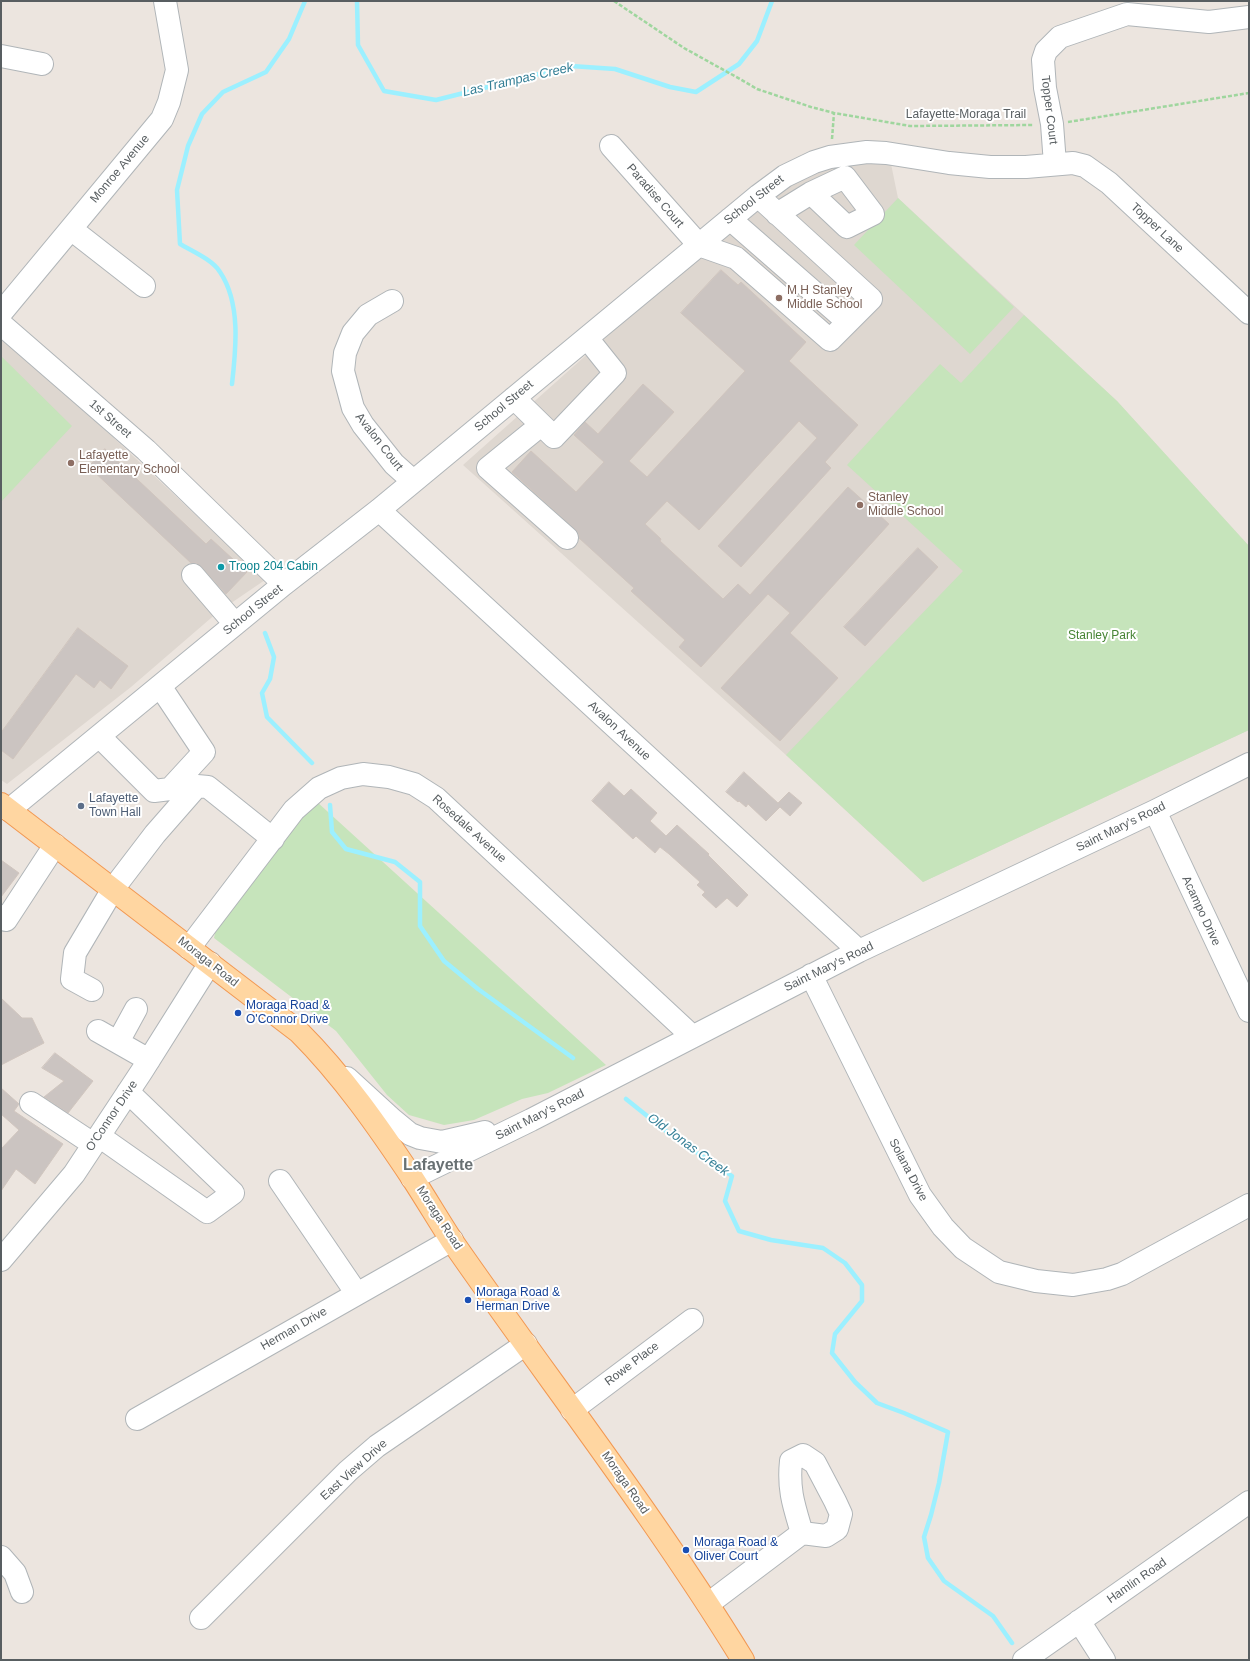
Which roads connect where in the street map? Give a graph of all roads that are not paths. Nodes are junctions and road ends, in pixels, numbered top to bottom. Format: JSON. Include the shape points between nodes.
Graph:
{"nodes":[{"id":1,"x":165,"y":1,"type":"edge"},
{"id":2,"x":1124,"y":8,"type":"edge"},
{"id":3,"x":1249,"y":17,"type":"edge"},
{"id":4,"x":1,"y":56,"type":"edge"},
{"id":5,"x":42,"y":64,"type":"dead end"},
{"id":6,"x":611,"y":146,"type":"dead end"},
{"id":7,"x":1055,"y":164,"type":"junction"},
{"id":8,"x":810,"y":193,"type":"dead end"},
{"id":9,"x":758,"y":196,"type":"junction"},
{"id":10,"x":777,"y":214,"type":"junction"},
{"id":11,"x":730,"y":219,"type":"junction"},
{"id":12,"x":71,"y":229,"type":"junction"},
{"id":13,"x":699,"y":245,"type":"junction"},
{"id":14,"x":144,"y":286,"type":"dead end"},
{"id":15,"x":392,"y":301,"type":"dead end"},
{"id":16,"x":1,"y":313,"type":"edge"},
{"id":17,"x":1249,"y":313,"type":"edge"},
{"id":18,"x":848,"y":322,"type":"junction"},
{"id":19,"x":1,"y":324,"type":"edge"},
{"id":20,"x":586,"y":338,"type":"junction"},
{"id":21,"x":514,"y":398,"type":"junction"},
{"id":22,"x":541,"y":425,"type":"junction"},
{"id":23,"x":412,"y":481,"type":"junction"},
{"id":24,"x":379,"y":510,"type":"junction"},
{"id":25,"x":567,"y":538,"type":"dead end"},
{"id":26,"x":193,"y":575,"type":"dead end"},
{"id":27,"x":284,"y":584,"type":"junction"},
{"id":28,"x":236,"y":624,"type":"junction"},
{"id":29,"x":160,"y":686,"type":"junction"},
{"id":30,"x":99,"y":736,"type":"junction"},
{"id":31,"x":1249,"y":764,"type":"edge"},
{"id":32,"x":1155,"y":811,"type":"junction"},
{"id":33,"x":6,"y":812,"type":"edge"},
{"id":34,"x":273,"y":839,"type":"junction"},
{"id":35,"x":55,"y":845,"type":"junction"},
{"id":36,"x":113,"y":889,"type":"junction"},
{"id":37,"x":1,"y":916,"type":"edge"},
{"id":38,"x":189,"y":948,"type":"junction"},
{"id":39,"x":859,"y":951,"type":"junction"},
{"id":40,"x":210,"y":963,"type":"junction"},
{"id":41,"x":811,"y":975,"type":"junction"},
{"id":42,"x":92,"y":990,"type":"dead end"},
{"id":43,"x":136,"y":1009,"type":"dead end"},
{"id":44,"x":1249,"y":1011,"type":"edge"},
{"id":45,"x":98,"y":1031,"type":"dead end"},
{"id":46,"x":692,"y":1036,"type":"junction"},
{"id":47,"x":118,"y":1042,"type":"junction"},
{"id":48,"x":322,"y":1056,"type":"junction"},
{"id":49,"x":148,"y":1060,"type":"junction"},
{"id":50,"x":128,"y":1092,"type":"junction"},
{"id":51,"x":31,"y":1103,"type":"dead end"},
{"id":52,"x":530,"y":1120,"type":"junction"},
{"id":53,"x":96,"y":1140,"type":"junction"},
{"id":54,"x":412,"y":1178,"type":"junction"},
{"id":55,"x":280,"y":1181,"type":"dead end"},
{"id":56,"x":1249,"y":1205,"type":"edge"},
{"id":57,"x":452,"y":1240,"type":"junction"},
{"id":58,"x":1,"y":1260,"type":"edge"},
{"id":59,"x":357,"y":1294,"type":"junction"},
{"id":60,"x":692,"y":1320,"type":"dead end"},
{"id":61,"x":526,"y":1344,"type":"junction"},
{"id":62,"x":572,"y":1410,"type":"junction"},
{"id":63,"x":137,"y":1419,"type":"dead end"},
{"id":64,"x":1249,"y":1502,"type":"edge"},
{"id":65,"x":802,"y":1533,"type":"dead end"},
{"id":66,"x":1,"y":1557,"type":"edge"},
{"id":67,"x":22,"y":1592,"type":"dead end"},
{"id":68,"x":708,"y":1604,"type":"junction"},
{"id":69,"x":201,"y":1618,"type":"dead end"},
{"id":70,"x":1079,"y":1621,"type":"junction"},
{"id":71,"x":743,"y":1660,"type":"edge"},
{"id":72,"x":1024,"y":1660,"type":"edge"},
{"id":73,"x":1104,"y":1660,"type":"edge"}],
"edges":[{"from":1,"to":12,"type":"street","name":"Monroe Avenue","via":[[177,70],[169,102],[158,124]]},
{"from":2,"to":3,"type":"street","via":[[1209,22]]},
{"from":2,"to":7,"type":"street","name":"Topper Court","via":[[1060,36],[1046,51],[1043,60],[1045,88],[1052,124]]},
{"from":4,"to":5,"type":"street"},
{"from":6,"to":13,"type":"street","name":"Paradise Court"},
{"from":7,"to":9,"type":"street","name":"School Street","via":[[990,167],[867,152],[830,158],[800,168]]},
{"from":7,"to":17,"type":"street","name":"Topper Lane","via":[[1074,163],[1085,166],[1109,183]]},
{"from":8,"to":10,"type":"street"},
{"from":9,"to":10,"type":"street"},
{"from":9,"to":11,"type":"street","name":"School Street"},
{"from":10,"to":18,"type":"street","via":[[871,299]]},
{"from":11,"to":13,"type":"street","name":"School Street"},
{"from":11,"to":18,"type":"street"},
{"from":12,"to":14,"type":"street"},
{"from":12,"to":16,"type":"street","name":"Monroe Avenue"},
{"from":13,"to":18,"type":"street","via":[[736,258],[830,340]]},
{"from":13,"to":20,"type":"street","name":"School Street"},
{"from":15,"to":23,"type":"street","name":"Avalon Court","via":[[368,315],[354,333],[345,353],[343,371],[353,408],[363,425],[394,464]]},
{"from":19,"to":27,"type":"street","name":"1st Street","via":[[146,450]]},
{"from":20,"to":21,"type":"street","name":"School Street"},
{"from":20,"to":22,"type":"street","via":[[615,373],[554,437]]},
{"from":21,"to":22,"type":"street"},
{"from":21,"to":23,"type":"street","name":"School Street"},
{"from":22,"to":25,"type":"street","via":[[488,468]]},
{"from":23,"to":24,"type":"street","name":"School Street"},
{"from":24,"to":27,"type":"street","name":"School Street"},
{"from":24,"to":39,"type":"street","name":"Avalon Avenue"},
{"from":26,"to":28,"type":"street"},
{"from":27,"to":28,"type":"street","name":"School Street"},
{"from":28,"to":29,"type":"street","name":"School Street"},
{"from":29,"to":30,"type":"street","name":"School Street"},
{"from":29,"to":30,"type":"street","via":[[204,752],[170,789],[154,791]]},
{"from":30,"to":33,"type":"street","name":"School Street"},
{"from":31,"to":32,"type":"street","name":"Saint Mary's Road"},
{"from":32,"to":39,"type":"street","name":"Saint Mary's Road"},
{"from":32,"to":44,"type":"street","name":"Acampo Drive"},
{"from":33,"to":35,"type":"main road","name":"Moraga Road"},
{"from":34,"to":36,"type":"street","via":[[208,787],[197,786],[154,834]]},
{"from":34,"to":38,"type":"street","name":"Rosedale Avenue"},
{"from":34,"to":46,"type":"street","name":"Rosedale Avenue","via":[[294,810],[319,788],[341,778],[363,774],[389,777],[414,784],[436,798]]},
{"from":35,"to":36,"type":"main road","name":"Moraga Road"},
{"from":35,"to":37,"type":"street","via":[[6,920]]},
{"from":36,"to":38,"type":"main road","name":"Moraga Road"},
{"from":36,"to":42,"type":"street","via":[[75,953],[72,979]]},
{"from":38,"to":40,"type":"main road","name":"Moraga Road"},
{"from":39,"to":41,"type":"street","name":"Saint Mary's Road"},
{"from":40,"to":48,"type":"main road","name":"Moraga Road","via":[[299,1032]]},
{"from":40,"to":49,"type":"street","name":"O'Connor Drive"},
{"from":41,"to":46,"type":"street","name":"Saint Mary's Road"},
{"from":41,"to":56,"type":"street","name":"Solana Drive","via":[[920,1195],[943,1228],[963,1248],[999,1272],[1036,1281],[1074,1285],[1107,1279],[1122,1274]]},
{"from":43,"to":47,"type":"street"},
{"from":45,"to":47,"type":"street"},
{"from":46,"to":52,"type":"street","name":"Saint Mary's Road"},
{"from":47,"to":49,"type":"street"},
{"from":48,"to":52,"type":"street","via":[[392,1120],[410,1134],[420,1138],[442,1142]]},
{"from":48,"to":54,"type":"main road","name":"Moraga Road","via":[[373,1121]]},
{"from":49,"to":50,"type":"street","name":"O'Connor Drive"},
{"from":50,"to":53,"type":"street","name":"O'Connor Drive"},
{"from":50,"to":53,"type":"street","via":[[233,1194],[207,1212]]},
{"from":51,"to":53,"type":"street"},
{"from":52,"to":54,"type":"street","name":"Saint Mary's Road"},
{"from":53,"to":58,"type":"street","name":"O'Connor Drive","via":[[74,1174]]},
{"from":54,"to":57,"type":"main road","name":"Moraga Road"},
{"from":55,"to":59,"type":"street"},
{"from":57,"to":59,"type":"street","name":"Herman Drive"},
{"from":57,"to":61,"type":"main road","name":"Moraga Road"},
{"from":59,"to":63,"type":"street","name":"Herman Drive"},
{"from":60,"to":62,"type":"street","name":"Rowe Place"},
{"from":61,"to":62,"type":"main road","name":"Moraga Road"},
{"from":61,"to":69,"type":"street","name":"East View Drive","via":[[377,1446],[348,1471]]},
{"from":62,"to":68,"type":"main road","name":"Moraga Road"},
{"from":64,"to":70,"type":"street","name":"Hamlin Road"},
{"from":65,"to":68,"type":"street"},
{"from":66,"to":67,"type":"street","via":[[15,1572]]},
{"from":68,"to":71,"type":"main road","name":"Moraga Road"},
{"from":70,"to":72,"type":"street","name":"Hamlin Road"},
{"from":70,"to":73,"type":"street"}]}
